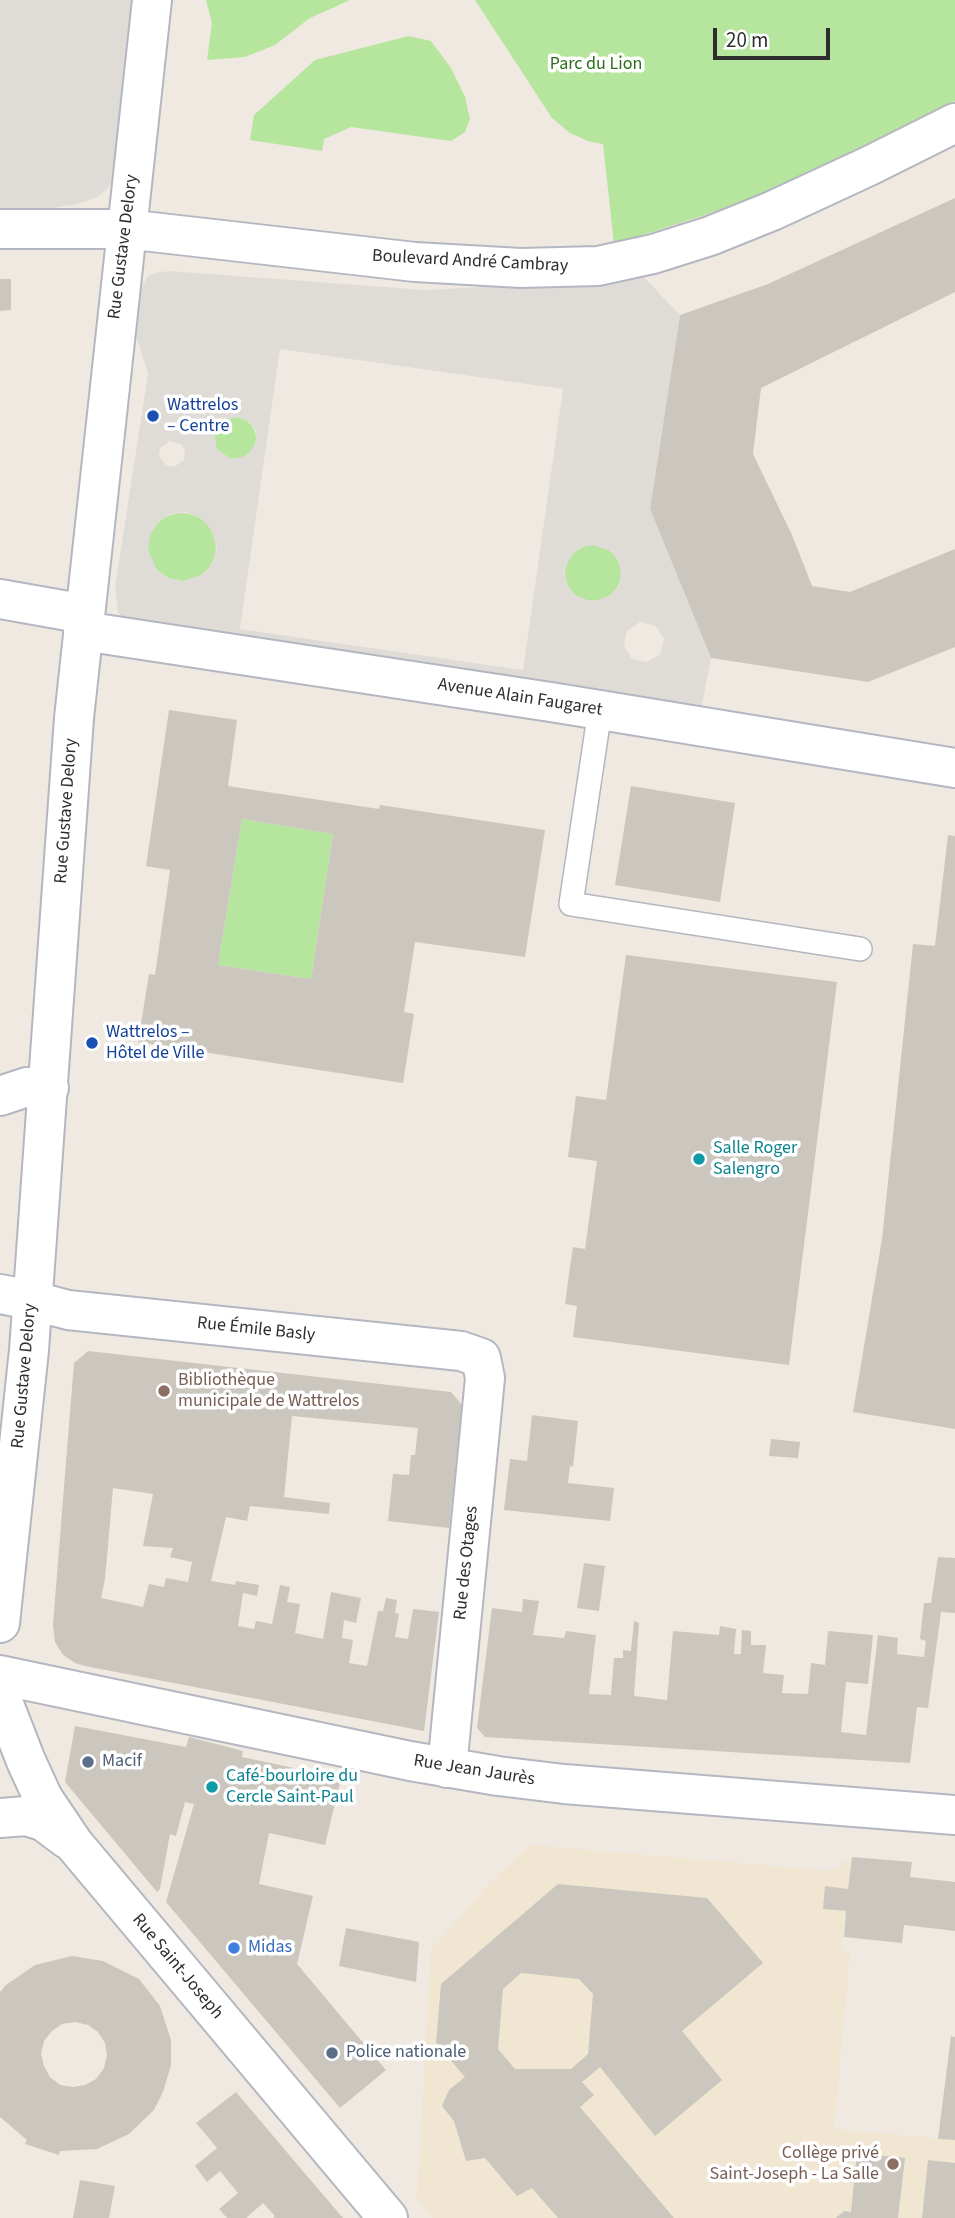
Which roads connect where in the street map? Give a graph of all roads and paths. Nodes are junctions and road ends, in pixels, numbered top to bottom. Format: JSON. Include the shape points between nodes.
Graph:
{"nodes":[{"id":1,"x":152,"y":0,"type":"edge"},
{"id":2,"x":955,"y":123,"type":"edge"},
{"id":3,"x":0,"y":229,"type":"edge"},
{"id":4,"x":126,"y":229,"type":"junction"},
{"id":5,"x":0,"y":599,"type":"edge"},
{"id":6,"x":84,"y":622,"type":"junction"},
{"id":7,"x":600,"y":710,"type":"junction"},
{"id":8,"x":955,"y":768,"type":"edge"},
{"id":9,"x":860,"y":949,"type":"dead end"},
{"id":10,"x":49,"y":1088,"type":"junction"},
{"id":11,"x":0,"y":1096,"type":"edge"},
{"id":12,"x":16,"y":1297,"type":"edge"},
{"id":13,"x":481,"y":1358,"type":"joint"},
{"id":14,"x":0,"y":1623,"type":"edge"},
{"id":15,"x":0,"y":1675,"type":"edge"},
{"id":16,"x":0,"y":1694,"type":"edge"},
{"id":17,"x":447,"y":1768,"type":"junction"},
{"id":18,"x":955,"y":1815,"type":"edge"},
{"id":19,"x":0,"y":1818,"type":"edge"},
{"id":20,"x":74,"y":1844,"type":"junction"},
{"id":21,"x":388,"y":2218,"type":"edge"}],
"edges":[{"from":1,"to":4,"type":"street","name":"Rue Gustave Delory"},
{"from":2,"to":4,"type":"street","name":"Boulevard André Cambray","via":[[710,236],[598,266],[521,268],[415,262]]},
{"from":3,"to":4,"type":"street","name":"Boulevard André Cambray"},
{"from":4,"to":6,"type":"street","name":"Rue Gustave Delory"},
{"from":5,"to":6,"type":"street","name":"Avenue Alain Faugaret"},
{"from":6,"to":7,"type":"street","name":"Avenue Alain Faugaret"},
{"from":6,"to":10,"type":"street","name":"Rue Gustave Delory","via":[[66,811]]},
{"from":7,"to":8,"type":"street","name":"Avenue Alain Faugaret"},
{"from":7,"to":9,"type":"lane","via":[[570,904]]},
{"from":10,"to":11,"type":"street","via":[[27,1087]]},
{"from":10,"to":12,"type":"street","name":"Rue Gustave Delory"},
{"from":12,"to":13,"type":"street","name":"Rue Émile Basly","via":[[68,1310],[461,1351]]},
{"from":12,"to":14,"type":"street","name":"Rue Gustave Delory","via":[[29,1350]]},
{"from":13,"to":17,"type":"street","name":"Rue des Otages","via":[[485,1378]]},
{"from":15,"to":17,"type":"street","name":"Rue Jean Jaurès"},
{"from":16,"to":20,"type":"street","name":"Rue Saint-Joseph","via":[[44,1798]]},
{"from":17,"to":18,"type":"street","name":"Rue Jean Jaurès","via":[[564,1784]]},
{"from":19,"to":20,"type":"street","via":[[26,1816],[43,1821]]},
{"from":20,"to":21,"type":"street","name":"Rue Saint-Joseph"}]}
